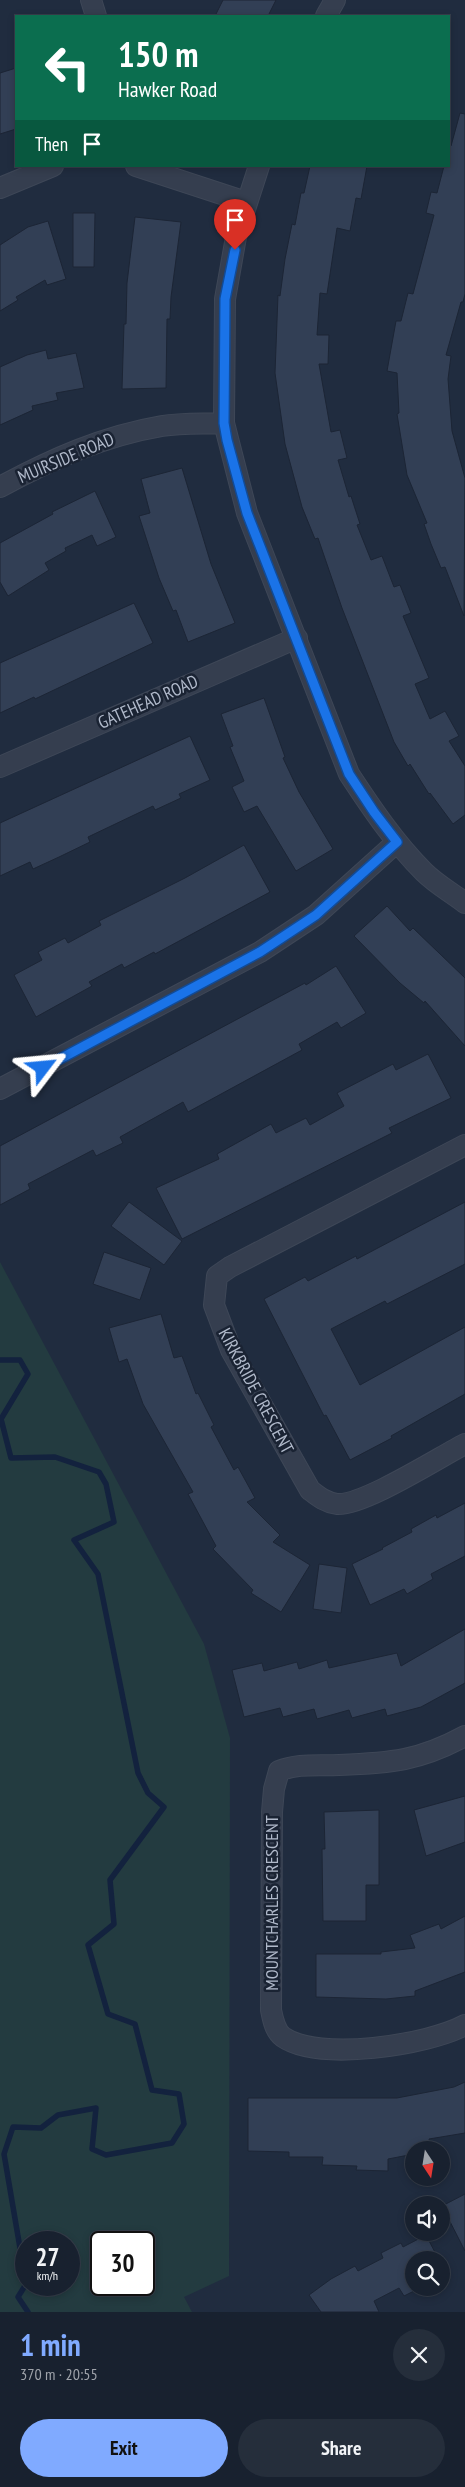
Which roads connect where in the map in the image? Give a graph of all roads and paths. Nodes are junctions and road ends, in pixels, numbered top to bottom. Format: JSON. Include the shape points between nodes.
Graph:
{"nodes":[{"id":1,"x":91,"y":0,"type":"edge"},
{"id":2,"x":335,"y":0,"type":"edge"},
{"id":3,"x":96,"y":15,"type":"edge"},
{"id":4,"x":327,"y":15,"type":"edge"},
{"id":5,"x":51,"y":167,"type":"edge"},
{"id":6,"x":139,"y":167,"type":"edge"},
{"id":7,"x":258,"y":167,"type":"edge"},
{"id":8,"x":0,"y":188,"type":"edge"},
{"id":9,"x":246,"y":202,"type":"junction"},
{"id":10,"x":224,"y":423,"type":"junction"},
{"id":11,"x":0,"y":487,"type":"edge"},
{"id":12,"x":297,"y":638,"type":"junction"},
{"id":13,"x":0,"y":767,"type":"edge"},
{"id":14,"x":397,"y":842,"type":"junction"},
{"id":15,"x":465,"y":903,"type":"edge"},
{"id":16,"x":0,"y":1089,"type":"edge"},
{"id":17,"x":465,"y":1145,"type":"edge"},
{"id":18,"x":465,"y":1444,"type":"edge"},
{"id":19,"x":465,"y":1736,"type":"edge"},
{"id":20,"x":465,"y":2025,"type":"edge"}],
"edges":[{"from":1,"to":3,"type":"street"},
{"from":2,"to":4,"type":"street"},
{"from":5,"to":8,"type":"street"},
{"from":6,"to":9,"type":"street"},
{"from":7,"to":9,"type":"street"},
{"from":9,"to":10,"type":"street","via":[[225,299]]},
{"from":10,"to":11,"type":"street","name":"MUIRSIDE ROAD","via":[[164,426],[122,434],[50,461]]},
{"from":10,"to":12,"type":"street","via":[[247,513]]},
{"from":12,"to":13,"type":"street","name":"GATEHEAD ROAD"},
{"from":12,"to":14,"type":"street","via":[[349,774]]},
{"from":14,"to":15,"type":"street","via":[[426,874]]},
{"from":14,"to":16,"type":"street","via":[[316,915],[260,952]]},
{"from":17,"to":18,"type":"street","name":"KIRKBRIDE CRESCENT","via":[[230,1267],[217,1276],[214,1290],[214,1304],[231,1350],[310,1490],[324,1501],[339,1504],[374,1494]]},
{"from":19,"to":20,"type":"street","name":"MOUNTCHARLES CRESCENT","via":[[436,1752],[408,1760],[292,1765],[279,1771],[272,1812],[271,2010],[273,2024],[282,2037],[310,2048],[390,2047],[442,2035]]}]}
